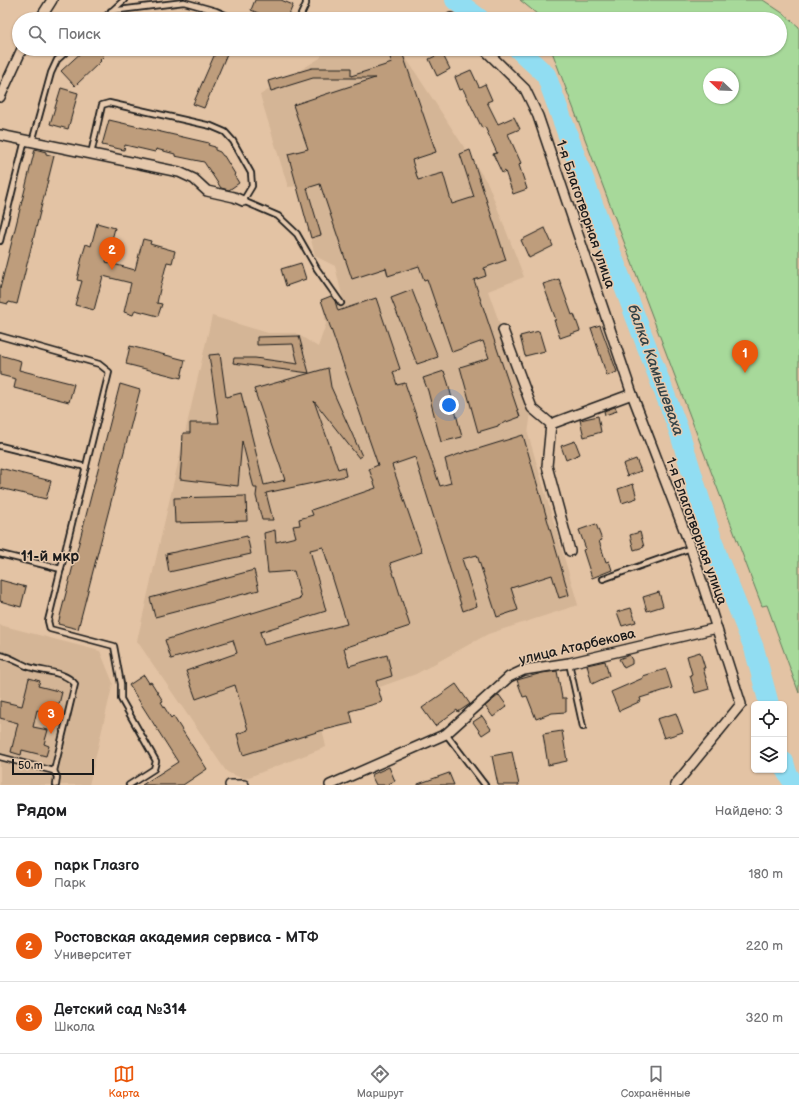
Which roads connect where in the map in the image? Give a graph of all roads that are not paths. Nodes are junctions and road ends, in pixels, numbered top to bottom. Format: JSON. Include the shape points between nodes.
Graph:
{"nodes":[{"id":1,"x":52,"y":0,"type":"edge"},
{"id":2,"x":124,"y":0,"type":"edge"},
{"id":3,"x":306,"y":0,"type":"edge"},
{"id":4,"x":111,"y":11,"type":"joint"},
{"id":5,"x":44,"y":12,"type":"edge"},
{"id":6,"x":218,"y":12,"type":"edge"},
{"id":7,"x":302,"y":12,"type":"edge"},
{"id":8,"x":19,"y":56,"type":"edge"},
{"id":9,"x":61,"y":56,"type":"edge"},
{"id":10,"x":491,"y":56,"type":"edge"},
{"id":11,"x":0,"y":96,"type":"edge"},
{"id":12,"x":0,"y":135,"type":"edge"},
{"id":13,"x":28,"y":140,"type":"junction"},
{"id":14,"x":91,"y":154,"type":"junction"},
{"id":15,"x":244,"y":201,"type":"junction"},
{"id":16,"x":0,"y":241,"type":"edge"},
{"id":17,"x":341,"y":303,"type":"dead end"},
{"id":18,"x":503,"y":330,"type":"dead end"},
{"id":19,"x":0,"y":336,"type":"edge"},
{"id":20,"x":632,"y":394,"type":"junction"},
{"id":21,"x":551,"y":424,"type":"junction"},
{"id":22,"x":0,"y":446,"type":"edge"},
{"id":23,"x":86,"y":467,"type":"junction"},
{"id":24,"x":691,"y":548,"type":"junction"},
{"id":25,"x":570,"y":551,"type":"dead end"},
{"id":26,"x":0,"y":554,"type":"edge"},
{"id":27,"x":61,"y":569,"type":"junction"},
{"id":28,"x":603,"y":579,"type":"dead end"},
{"id":29,"x":717,"y":628,"type":"junction"},
{"id":30,"x":0,"y":654,"type":"edge"},
{"id":31,"x":569,"y":663,"type":"junction"},
{"id":32,"x":583,"y":727,"type":"dead end"},
{"id":33,"x":446,"y":734,"type":"junction"},
{"id":34,"x":0,"y":757,"type":"edge"},
{"id":35,"x":54,"y":771,"type":"junction"},
{"id":36,"x":56,"y":785,"type":"edge"},
{"id":37,"x":129,"y":785,"type":"edge"},
{"id":38,"x":230,"y":785,"type":"edge"},
{"id":39,"x":244,"y":785,"type":"edge"},
{"id":40,"x":330,"y":785,"type":"edge"},
{"id":41,"x":484,"y":785,"type":"edge"},
{"id":42,"x":675,"y":785,"type":"edge"}],
"edges":[{"from":1,"to":5,"type":"street"},
{"from":2,"to":4,"type":"lane"},
{"from":3,"to":7,"type":"lane"},
{"from":4,"to":6,"type":"lane","via":[[184,2]]},
{"from":8,"to":11,"type":"street"},
{"from":9,"to":13,"type":"lane","via":[[51,73]]},
{"from":10,"to":20,"type":"street","name":"1-я Благотворная улица","via":[[525,89],[538,116]]},
{"from":12,"to":13,"type":"street"},
{"from":13,"to":14,"type":"street"},
{"from":13,"to":16,"type":"lane"},
{"from":14,"to":15,"type":"street","via":[[179,172],[194,179],[207,190]]},
{"from":14,"to":15,"type":"lane","via":[[102,105],[109,103],[211,126],[225,132],[233,141],[251,173],[252,186]]},
{"from":15,"to":17,"type":"lane","via":[[278,216],[297,234]]},
{"from":18,"to":21,"type":"street","via":[[532,408]]},
{"from":19,"to":23,"type":"lane","via":[[99,364],[109,372]]},
{"from":20,"to":21,"type":"street"},
{"from":20,"to":24,"type":"street","name":"1-я Благотворная улица"},
{"from":21,"to":25,"type":"street","via":[[547,466]]},
{"from":22,"to":23,"type":"lane"},
{"from":23,"to":27,"type":"lane"},
{"from":24,"to":28,"type":"lane"},
{"from":24,"to":29,"type":"street","name":"1-я Благотворная улица"},
{"from":26,"to":27,"type":"lane"},
{"from":27,"to":37,"type":"lane","via":[[48,621],[50,629],[114,646],[121,699],[156,761],[154,769]]},
{"from":29,"to":31,"type":"street","name":"улица Атарбекова"},
{"from":29,"to":42,"type":"street","name":"1-я Благотворная улица","via":[[741,704]]},
{"from":30,"to":35,"type":"lane","via":[[64,676],[75,684]]},
{"from":31,"to":32,"type":"lane"},
{"from":31,"to":33,"type":"street","name":"улица Атарбекова","via":[[524,670],[509,677]]},
{"from":33,"to":40,"type":"street","name":"улица Атарбекова"},
{"from":33,"to":41,"type":"lane"},
{"from":34,"to":35,"type":"lane"},
{"from":35,"to":36,"type":"lane","via":[[57,777]]},
{"from":38,"to":39,"type":"street"}]}
